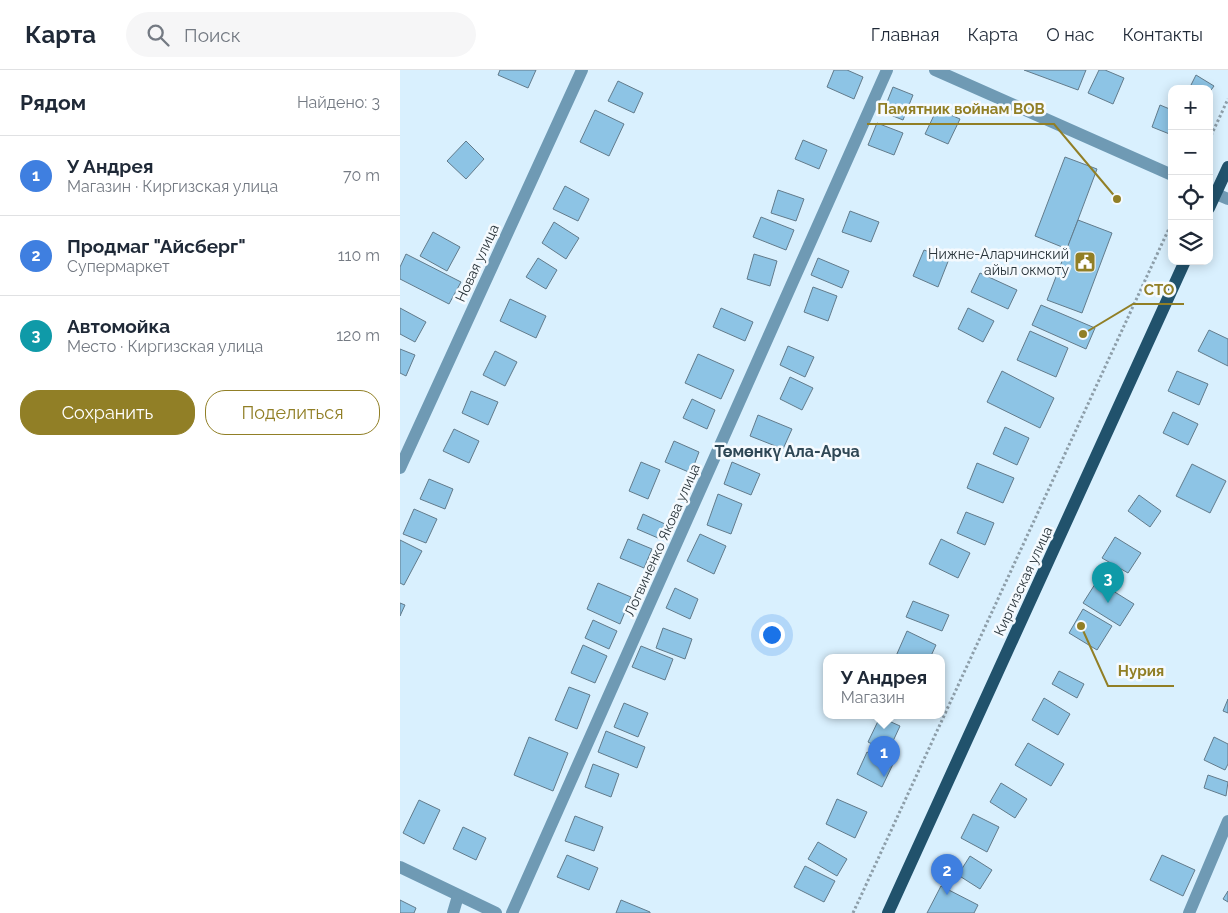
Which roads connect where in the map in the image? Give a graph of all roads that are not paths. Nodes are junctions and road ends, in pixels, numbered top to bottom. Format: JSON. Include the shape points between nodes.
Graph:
{"nodes":[{"id":1,"x":582,"y":70,"type":"edge"},
{"id":2,"x":887,"y":70,"type":"edge"},
{"id":3,"x":935,"y":70,"type":"edge"},
{"id":4,"x":954,"y":74,"type":"edge"},
{"id":5,"x":1228,"y":167,"type":"edge"},
{"id":6,"x":1168,"y":173,"type":"edge"},
{"id":7,"x":1213,"y":191,"type":"edge"},
{"id":8,"x":1213,"y":193,"type":"edge"},
{"id":9,"x":1228,"y":199,"type":"edge"},
{"id":10,"x":1183,"y":265,"type":"edge"},
{"id":11,"x":400,"y":468,"type":"edge"},
{"id":12,"x":1228,"y":821,"type":"edge"},
{"id":13,"x":400,"y":868,"type":"edge"},
{"id":14,"x":458,"y":896,"type":"junction"},
{"id":15,"x":453,"y":913,"type":"edge"},
{"id":16,"x":496,"y":913,"type":"edge"},
{"id":17,"x":512,"y":913,"type":"edge"},
{"id":18,"x":888,"y":913,"type":"edge"},
{"id":19,"x":1189,"y":913,"type":"edge"}],
"edges":[{"from":1,"to":11,"type":"street","name":"Новая улица"},
{"from":2,"to":17,"type":"street","name":"Логвиненко Якова улица"},
{"from":3,"to":4,"type":"street"},
{"from":4,"to":6,"type":"street"},
{"from":5,"to":7,"type":"main road"},
{"from":8,"to":9,"type":"street"},
{"from":10,"to":18,"type":"main road","name":"Киргизская улица"},
{"from":12,"to":19,"type":"street"},
{"from":13,"to":14,"type":"street"},
{"from":14,"to":15,"type":"street"},
{"from":14,"to":16,"type":"street"}]}
